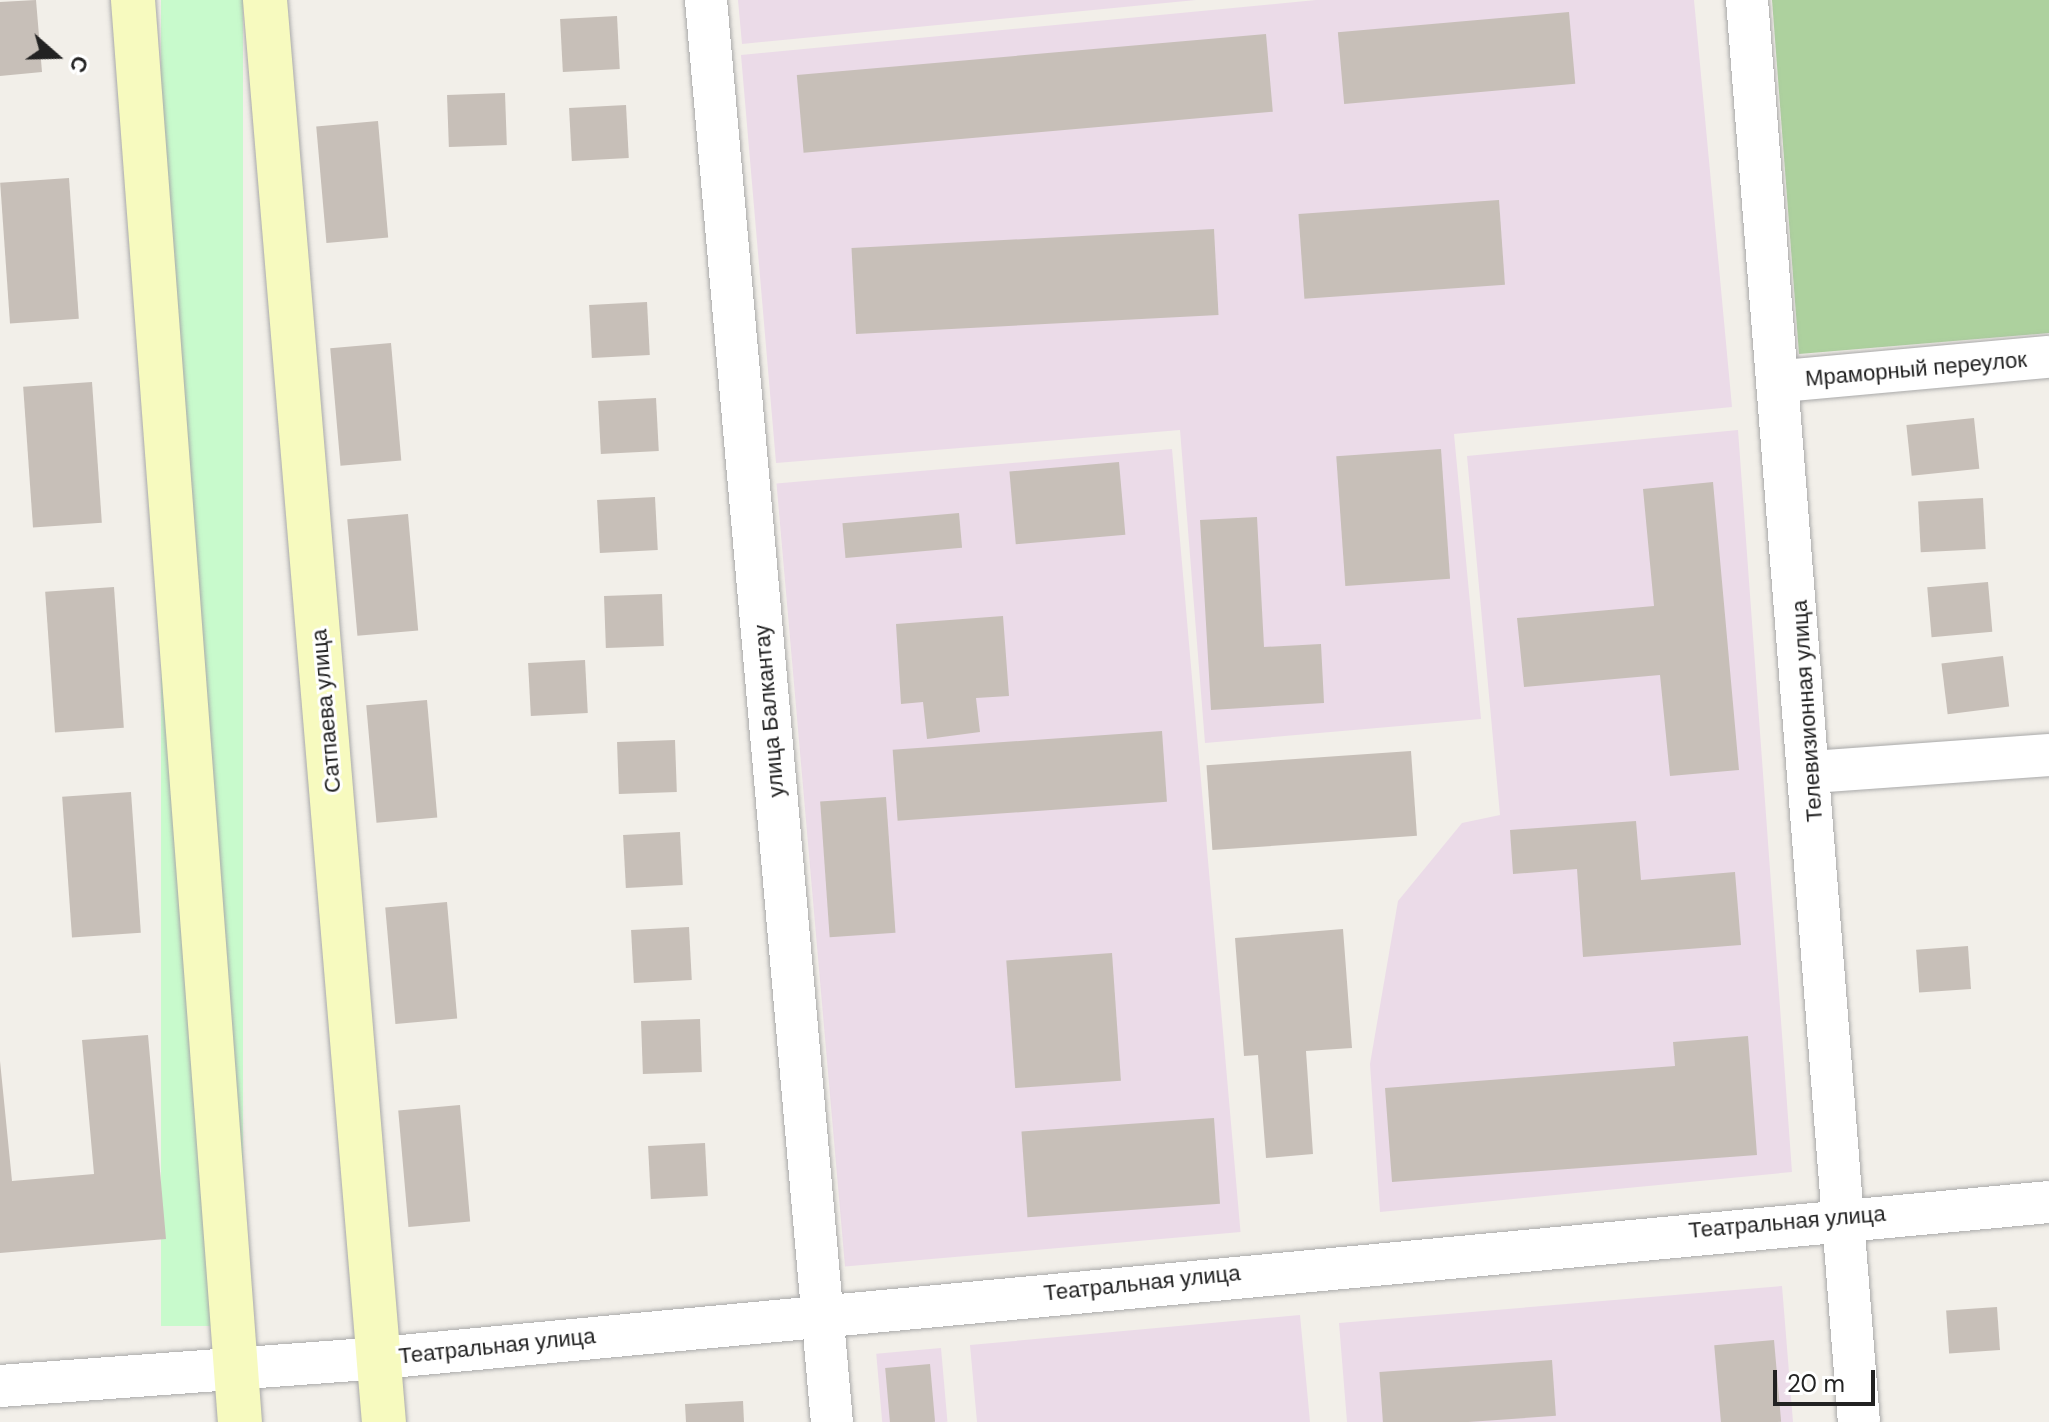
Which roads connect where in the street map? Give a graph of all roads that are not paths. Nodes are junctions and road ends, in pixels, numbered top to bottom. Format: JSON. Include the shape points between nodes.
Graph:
{"nodes":[{"id":1,"x":133,"y":0,"type":"edge"},
{"id":2,"x":265,"y":0,"type":"edge"},
{"id":3,"x":706,"y":0,"type":"edge"},
{"id":4,"x":1747,"y":0,"type":"edge"},
{"id":5,"x":2049,"y":357,"type":"edge"},
{"id":6,"x":1783,"y":381,"type":"junction"},
{"id":7,"x":2049,"y":755,"type":"edge"},
{"id":8,"x":1812,"y":772,"type":"junction"},
{"id":9,"x":2049,"y":1202,"type":"edge"},
{"id":10,"x":1847,"y":1215,"type":"junction"},
{"id":11,"x":822,"y":1314,"type":"junction"},
{"id":12,"x":380,"y":1358,"type":"junction"},
{"id":13,"x":235,"y":1367,"type":"junction"},
{"id":14,"x":0,"y":1386,"type":"edge"},
{"id":15,"x":240,"y":1422,"type":"edge"},
{"id":16,"x":384,"y":1422,"type":"edge"},
{"id":17,"x":832,"y":1422,"type":"edge"},
{"id":18,"x":1859,"y":1422,"type":"edge"}],
"edges":[{"from":1,"to":13,"type":"main road"},
{"from":2,"to":12,"type":"main road","name":"Сатпаева улица"},
{"from":3,"to":11,"type":"street","name":"улица Балкантау"},
{"from":4,"to":6,"type":"street","name":"Телевизионная улица"},
{"from":5,"to":6,"type":"street","name":"Мраморный переулок"},
{"from":6,"to":8,"type":"street","name":"Телевизионная улица"},
{"from":7,"to":8,"type":"street"},
{"from":8,"to":10,"type":"street","name":"Телевизионная улица"},
{"from":9,"to":10,"type":"street","name":"Театральная улица"},
{"from":10,"to":11,"type":"street","name":"Театральная улица"},
{"from":10,"to":18,"type":"street","name":"Телевизионная улица"},
{"from":11,"to":12,"type":"street","name":"Театральная улица"},
{"from":11,"to":17,"type":"street","name":"улица Балкантау"},
{"from":12,"to":13,"type":"street","name":"Театральная улица"},
{"from":12,"to":16,"type":"main road","name":"Сатпаева улица"},
{"from":13,"to":14,"type":"street","name":"Театральная улица"},
{"from":13,"to":15,"type":"main road"}]}
